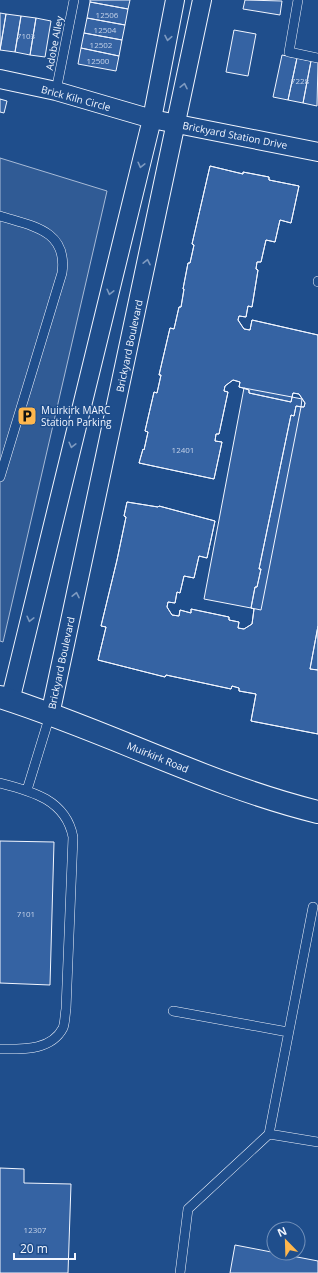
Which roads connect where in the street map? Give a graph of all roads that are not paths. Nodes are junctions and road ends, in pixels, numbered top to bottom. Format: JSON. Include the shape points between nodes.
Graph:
{"nodes":[{"id":1,"x":74,"y":0,"type":"edge"},
{"id":2,"x":175,"y":0,"type":"edge"},
{"id":3,"x":202,"y":0,"type":"edge"},
{"id":4,"x":298,"y":0,"type":"edge"},
{"id":5,"x":318,"y":58,"type":"edge"},
{"id":6,"x":0,"y":79,"type":"edge"},
{"id":7,"x":56,"y":91,"type":"junction"},
{"id":8,"x":152,"y":119,"type":"junction"},
{"id":9,"x":177,"y":124,"type":"junction"},
{"id":10,"x":318,"y":152,"type":"edge"},
{"id":11,"x":0,"y":216,"type":"edge"},
{"id":12,"x":0,"y":477,"type":"edge"},
{"id":13,"x":5,"y":699,"type":"edge"},
{"id":14,"x":50,"y":715,"type":"junction"},
{"id":15,"x":0,"y":783,"type":"edge"},
{"id":16,"x":27,"y":790,"type":"junction"},
{"id":17,"x":318,"y":812,"type":"edge"},
{"id":18,"x":313,"y":906,"type":"dead end"},
{"id":19,"x":173,"y":1011,"type":"dead end"},
{"id":20,"x":288,"y":1032,"type":"junction"},
{"id":21,"x":0,"y":1049,"type":"edge"},
{"id":22,"x":269,"y":1134,"type":"junction"},
{"id":23,"x":318,"y":1142,"type":"edge"},
{"id":24,"x":180,"y":1273,"type":"edge"}],
"edges":[{"from":1,"to":7,"type":"lane","name":"Adobe Alley"},
{"from":2,"to":8,"type":"street","one_way":true},
{"from":9,"to":3,"type":"street","name":"Brickyard Boulevard","one_way":true},
{"from":4,"to":5,"type":"lane","via":[[289,52]]},
{"from":6,"to":7,"type":"street","name":"Brick Kiln Circle"},
{"from":7,"to":8,"type":"street","name":"Brick Kiln Circle"},
{"from":8,"to":9,"type":"street","name":"Brickyard Station Drive"},
{"from":8,"to":13,"type":"street","one_way":true},
{"from":9,"to":10,"type":"street","name":"Brickyard Station Drive"},
{"from":14,"to":9,"type":"street","name":"Brickyard Boulevard","one_way":true},
{"from":11,"to":12,"type":"lane","via":[[48,232],[61,248],[64,262]]},
{"from":13,"to":14,"type":"main road","name":"Muirkirk Road"},
{"from":14,"to":16,"type":"lane"},
{"from":14,"to":17,"type":"main road","name":"Muirkirk Road","via":[[227,785]]},
{"from":15,"to":16,"type":"lane"},
{"from":16,"to":21,"type":"lane","via":[[55,804],[67,816],[73,837],[66,1009],[63,1027],[51,1042],[26,1050]]},
{"from":18,"to":20,"type":"lane"},
{"from":19,"to":20,"type":"lane"},
{"from":20,"to":22,"type":"lane"},
{"from":22,"to":23,"type":"lane"},
{"from":22,"to":24,"type":"lane","via":[[188,1209]]}]}
